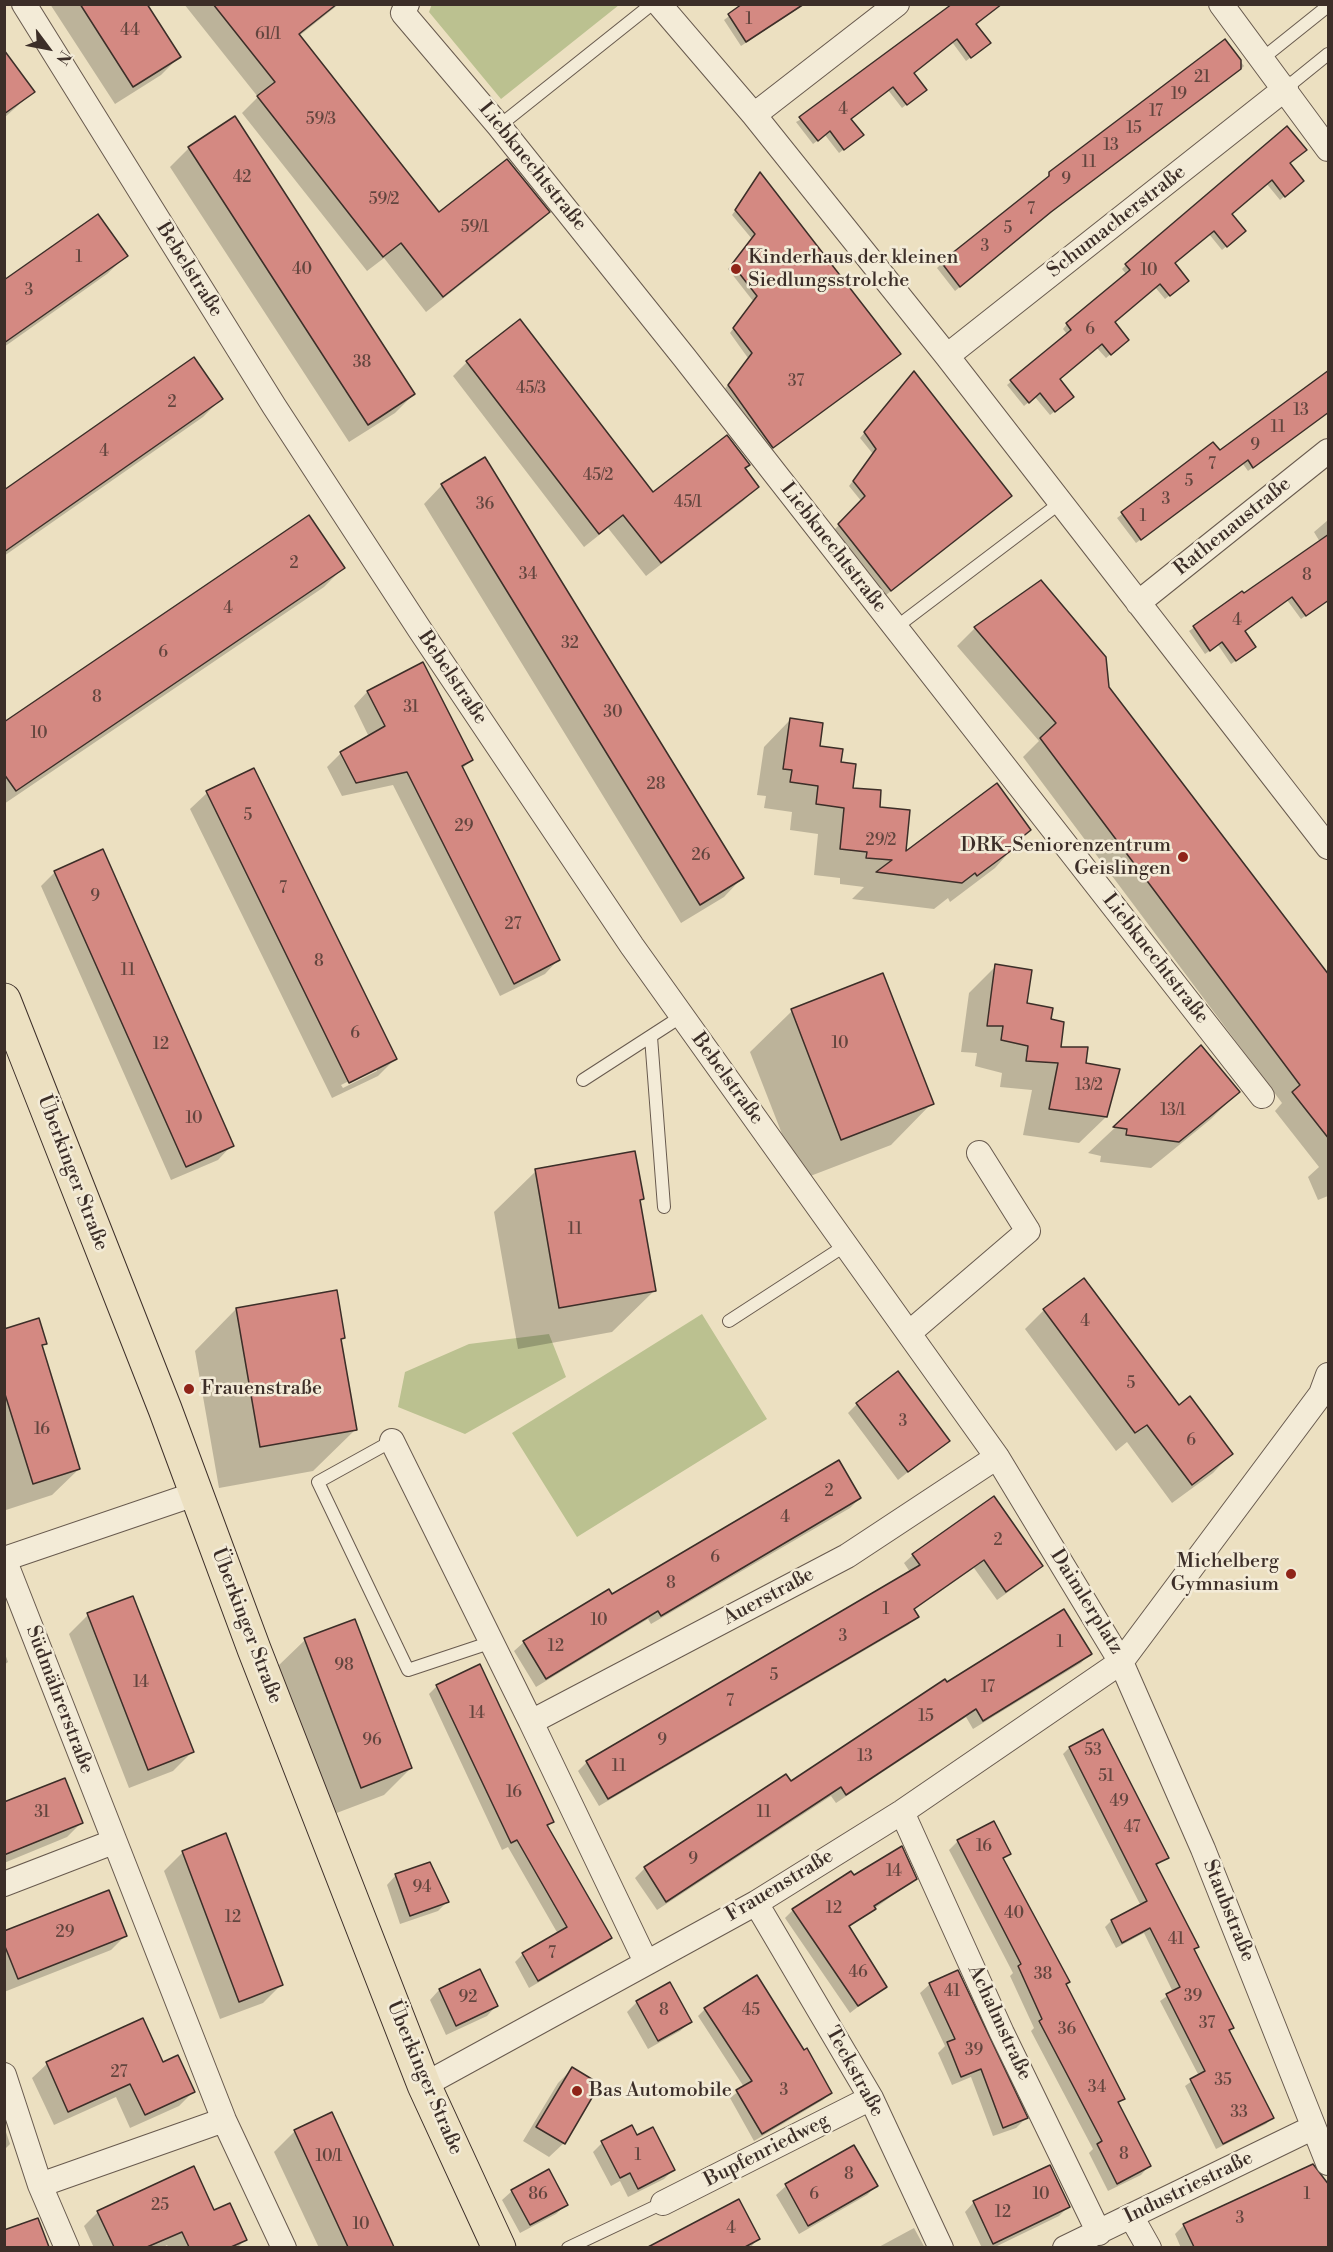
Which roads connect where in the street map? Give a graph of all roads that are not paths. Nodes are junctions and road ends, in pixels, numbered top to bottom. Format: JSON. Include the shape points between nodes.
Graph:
{"nodes":[{"id":1,"x":24,"y":4,"type":"edge"},
{"id":2,"x":407,"y":4,"type":"edge"},
{"id":3,"x":652,"y":4,"type":"edge"},
{"id":4,"x":659,"y":4,"type":"edge"},
{"id":5,"x":897,"y":4,"type":"edge"},
{"id":6,"x":1221,"y":4,"type":"edge"},
{"id":7,"x":1329,"y":6,"type":"edge"},
{"id":8,"x":1329,"y":54,"type":"edge"},
{"id":9,"x":1263,"y":58,"type":"junction"},
{"id":10,"x":1286,"y":88,"type":"junction"},
{"id":11,"x":754,"y":115,"type":"junction"},
{"id":12,"x":500,"y":126,"type":"junction"},
{"id":13,"x":1329,"y":149,"type":"edge"},
{"id":14,"x":947,"y":356,"type":"junction"},
{"id":15,"x":1329,"y":451,"type":"edge"},
{"id":16,"x":1060,"y":503,"type":"junction"},
{"id":17,"x":1138,"y":603,"type":"junction"},
{"id":18,"x":895,"y":628,"type":"junction"},
{"id":19,"x":1329,"y":847,"type":"edge"},
{"id":20,"x":4,"y":1000,"type":"edge"},
{"id":21,"x":682,"y":1017,"type":"junction"},
{"id":22,"x":651,"y":1036,"type":"junction"},
{"id":23,"x":583,"y":1080,"type":"dead end"},
{"id":24,"x":1262,"y":1096,"type":"dead end"},
{"id":25,"x":979,"y":1153,"type":"dead end"},
{"id":26,"x":664,"y":1207,"type":"dead end"},
{"id":27,"x":846,"y":1245,"type":"junction"},
{"id":28,"x":729,"y":1321,"type":"dead end"},
{"id":29,"x":909,"y":1333,"type":"junction"},
{"id":30,"x":1329,"y":1374,"type":"edge"},
{"id":31,"x":392,"y":1442,"type":"joint"},
{"id":32,"x":997,"y":1457,"type":"junction"},
{"id":33,"x":195,"y":1494,"type":"junction"},
{"id":34,"x":4,"y":1559,"type":"edge"},
{"id":35,"x":492,"y":1642,"type":"junction"},
{"id":36,"x":1121,"y":1662,"type":"junction"},
{"id":37,"x":531,"y":1722,"type":"junction"},
{"id":38,"x":902,"y":1812,"type":"junction"},
{"id":39,"x":113,"y":1842,"type":"junction"},
{"id":40,"x":4,"y":1884,"type":"edge"},
{"id":41,"x":756,"y":1903,"type":"junction"},
{"id":42,"x":646,"y":1962,"type":"junction"},
{"id":43,"x":4,"y":2075,"type":"edge"},
{"id":44,"x":423,"y":2085,"type":"junction"},
{"id":45,"x":871,"y":2098,"type":"junction"},
{"id":46,"x":224,"y":2120,"type":"junction"},
{"id":47,"x":1312,"y":2128,"type":"junction"},
{"id":48,"x":1329,"y":2163,"type":"edge"},
{"id":49,"x":40,"y":2185,"type":"junction"},
{"id":50,"x":663,"y":2203,"type":"joint"},
{"id":51,"x":1131,"y":2216,"type":"junction"},
{"id":52,"x":1099,"y":2233,"type":"junction"},
{"id":53,"x":67,"y":2247,"type":"edge"},
{"id":54,"x":284,"y":2247,"type":"edge"},
{"id":55,"x":499,"y":2247,"type":"edge"},
{"id":56,"x":568,"y":2247,"type":"edge"},
{"id":57,"x":941,"y":2247,"type":"edge"},
{"id":58,"x":1065,"y":2247,"type":"edge"},
{"id":59,"x":1149,"y":2247,"type":"edge"}],
"edges":[{"from":1,"to":21,"type":"street","name":"Bebelstraße","via":[[353,527]]},
{"from":2,"to":12,"type":"street","name":"Liebknechtstraße","via":[[403,13]]},
{"from":3,"to":12,"type":"lane"},
{"from":4,"to":11,"type":"street"},
{"from":5,"to":11,"type":"street"},
{"from":6,"to":9,"type":"street"},
{"from":7,"to":9,"type":"lane"},
{"from":8,"to":10,"type":"lane"},
{"from":9,"to":10,"type":"street"},
{"from":10,"to":13,"type":"street"},
{"from":10,"to":14,"type":"street","name":"Schumacherstraße"},
{"from":11,"to":14,"type":"street"},
{"from":12,"to":18,"type":"street","name":"Liebknechtstraße"},
{"from":14,"to":16,"type":"street"},
{"from":15,"to":17,"type":"street","name":"Rathenaustraße"},
{"from":16,"to":17,"type":"street"},
{"from":16,"to":18,"type":"lane"},
{"from":17,"to":19,"type":"street"},
{"from":18,"to":24,"type":"street","name":"Liebknechtstraße"},
{"from":20,"to":33,"type":"main road","name":"Überkinger Straße"},
{"from":21,"to":22,"type":"lane"},
{"from":21,"to":27,"type":"street","name":"Bebelstraße"},
{"from":22,"to":23,"type":"lane"},
{"from":22,"to":26,"type":"lane"},
{"from":25,"to":29,"type":"street","via":[[1028,1231]]},
{"from":27,"to":28,"type":"lane"},
{"from":27,"to":29,"type":"street","name":"Bebelstraße"},
{"from":29,"to":32,"type":"street","name":"Bebelstraße"},
{"from":30,"to":36,"type":"street","name":"Daimlerplatz","via":[[1321,1394]]},
{"from":31,"to":35,"type":"street"},
{"from":31,"to":35,"type":"lane","via":[[318,1482],[408,1670]]},
{"from":32,"to":36,"type":"street","name":"Daimlerplatz"},
{"from":32,"to":37,"type":"street","name":"Auerstraße","via":[[847,1556]]},
{"from":33,"to":34,"type":"street","name":"Südmährerstraße"},
{"from":33,"to":44,"type":"main road","name":"Überkinger Straße"},
{"from":34,"to":39,"type":"street","name":"Südmährerstraße"},
{"from":35,"to":37,"type":"street"},
{"from":36,"to":38,"type":"street","name":"Frauenstraße"},
{"from":36,"to":47,"type":"street","name":"Staubstraße","via":[[1203,1849]]},
{"from":37,"to":42,"type":"street"},
{"from":38,"to":41,"type":"street","name":"Frauenstraße"},
{"from":38,"to":52,"type":"street","name":"Achalmstraße","via":[[1002,2033]]},
{"from":39,"to":40,"type":"street"},
{"from":39,"to":46,"type":"street","name":"Südmährerstraße"},
{"from":41,"to":42,"type":"street","name":"Frauenstraße"},
{"from":41,"to":45,"type":"street","name":"Teckstraße"},
{"from":42,"to":44,"type":"street","name":"Frauenstraße"},
{"from":43,"to":49,"type":"street"},
{"from":44,"to":55,"type":"main road","name":"Überkinger Straße"},
{"from":45,"to":50,"type":"street","name":"Bupfenriedweg"},
{"from":45,"to":57,"type":"street","name":"Teckstraße"},
{"from":46,"to":49,"type":"street"},
{"from":46,"to":54,"type":"street","name":"Südmährerstraße"},
{"from":47,"to":48,"type":"street","name":"Staubstraße"},
{"from":47,"to":51,"type":"street","name":"Industriestraße"},
{"from":49,"to":53,"type":"street"},
{"from":50,"to":56,"type":"lane"},
{"from":51,"to":52,"type":"street","name":"Industriestraße"},
{"from":51,"to":59,"type":"street"},
{"from":52,"to":58,"type":"street","name":"Industriestraße"}]}
